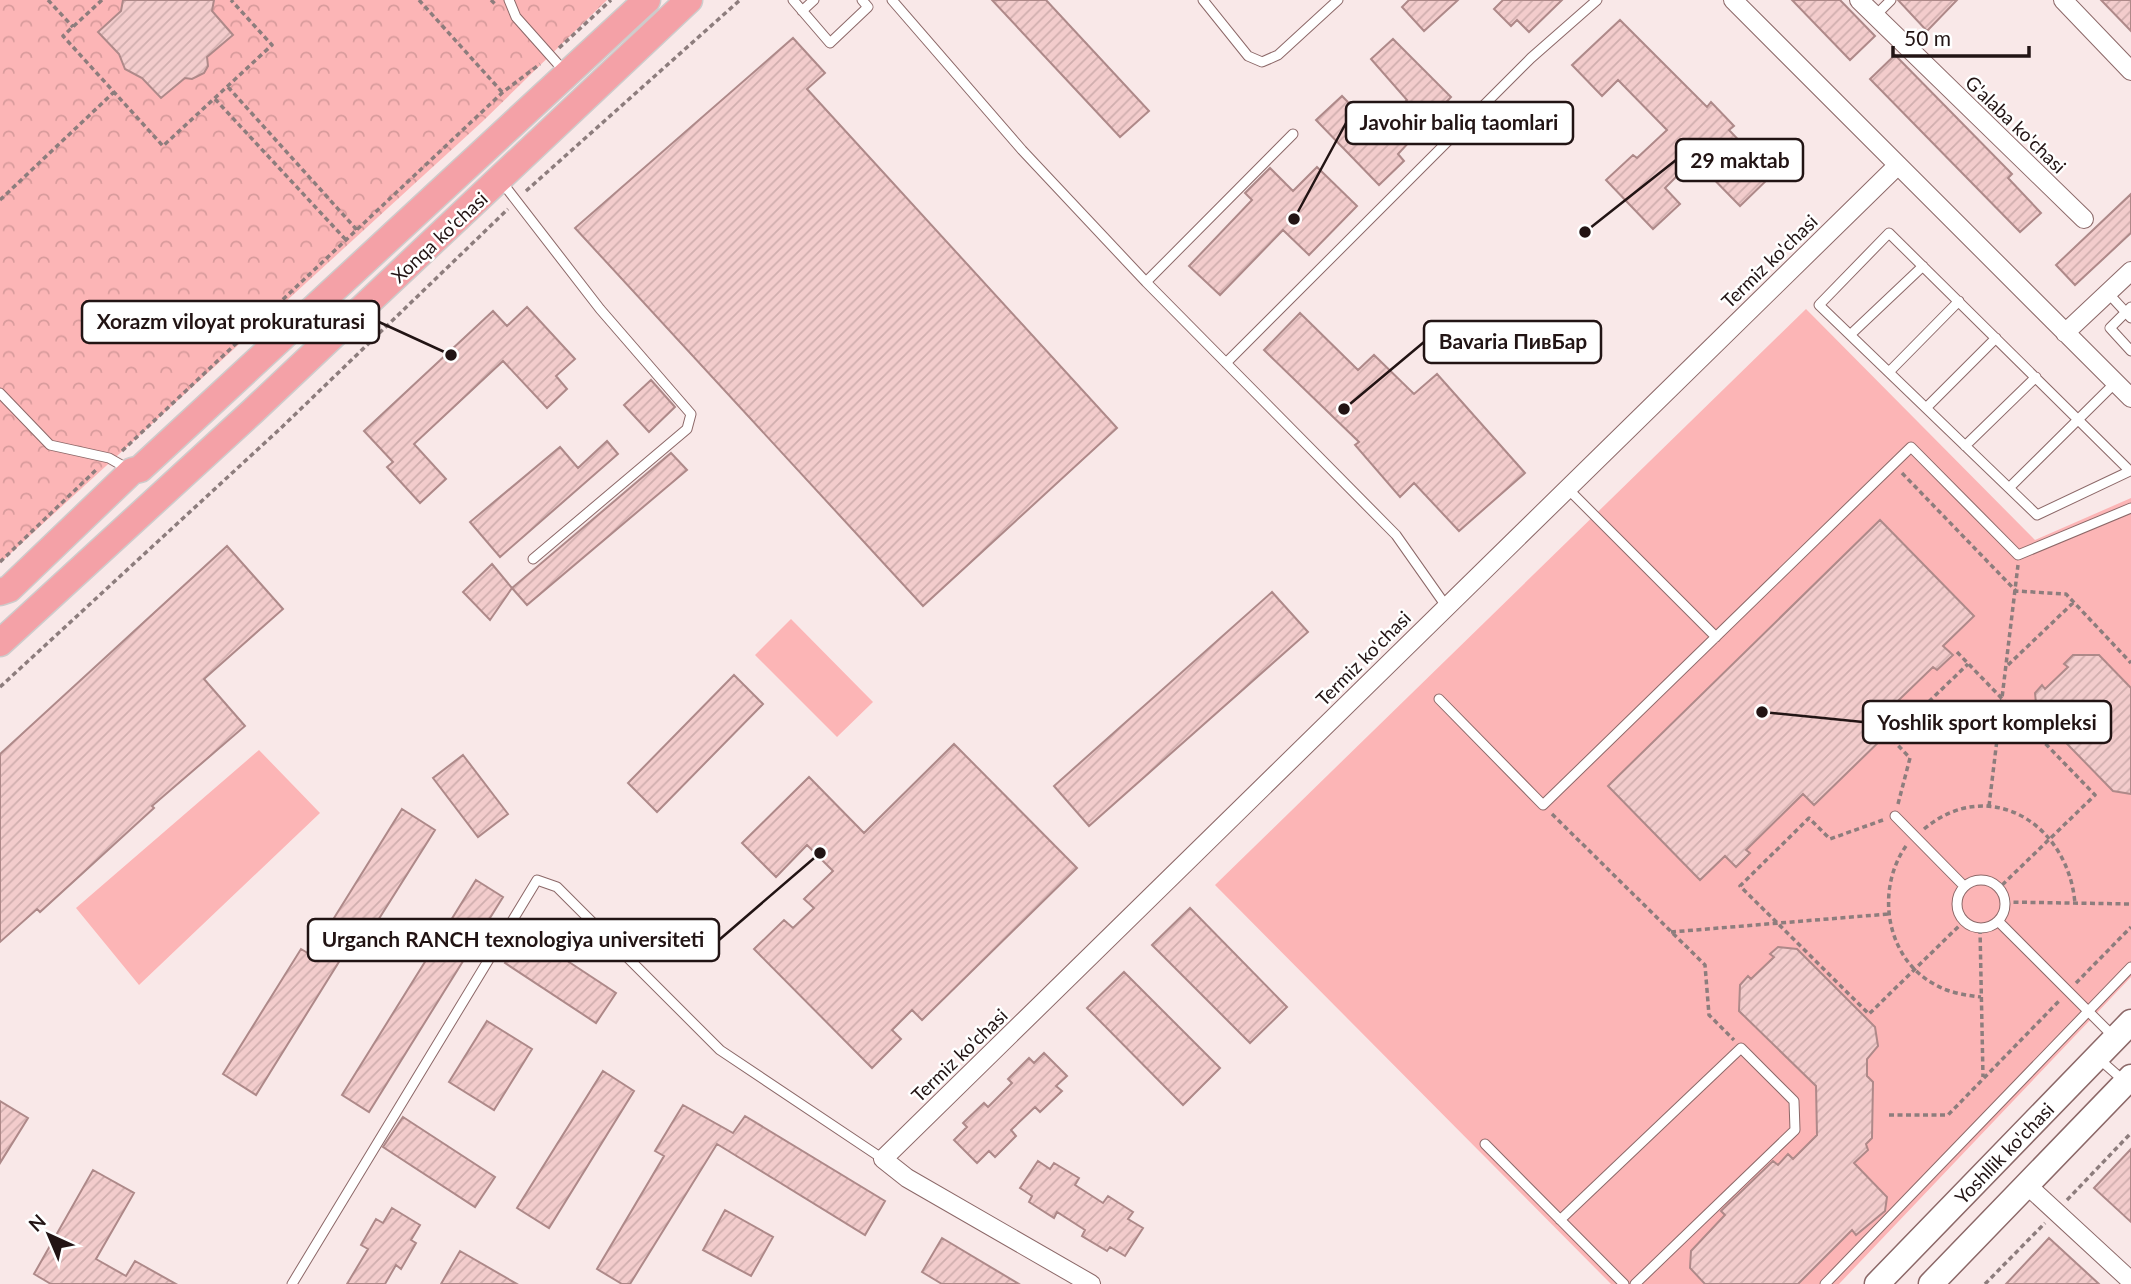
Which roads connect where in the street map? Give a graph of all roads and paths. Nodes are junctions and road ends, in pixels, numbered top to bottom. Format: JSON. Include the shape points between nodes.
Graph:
{"nodes":[{"id":1,"x":48,"y":0,"type":"edge"},
{"id":2,"x":102,"y":0,"type":"edge"},
{"id":3,"x":231,"y":0,"type":"edge"},
{"id":4,"x":419,"y":0,"type":"edge"},
{"id":5,"x":509,"y":0,"type":"edge"},
{"id":6,"x":611,"y":0,"type":"edge"},
{"id":7,"x":647,"y":0,"type":"edge"},
{"id":8,"x":690,"y":0,"type":"edge"},
{"id":9,"x":740,"y":0,"type":"edge"},
{"id":10,"x":793,"y":0,"type":"edge"},
{"id":11,"x":814,"y":0,"type":"edge"},
{"id":12,"x":862,"y":0,"type":"edge"},
{"id":13,"x":892,"y":0,"type":"edge"},
{"id":14,"x":1338,"y":0,"type":"edge"},
{"id":15,"x":1597,"y":0,"type":"edge"},
{"id":16,"x":1733,"y":0,"type":"edge"},
{"id":17,"x":1859,"y":0,"type":"edge"},
{"id":18,"x":1891,"y":0,"type":"edge"},
{"id":19,"x":2063,"y":0,"type":"edge"},
{"id":20,"x":1207,"y":2,"type":"edge"},
{"id":21,"x":802,"y":10,"type":"junction"},
{"id":22,"x":1875,"y":16,"type":"junction"},
{"id":23,"x":73,"y":27,"type":"junction"},
{"id":24,"x":559,"y":65,"type":"junction"},
{"id":25,"x":2131,"y":71,"type":"edge"},
{"id":26,"x":228,"y":87,"type":"junction"},
{"id":27,"x":114,"y":92,"type":"junction"},
{"id":28,"x":503,"y":92,"type":"junction"},
{"id":29,"x":215,"y":99,"type":"junction"},
{"id":30,"x":1293,"y":134,"type":"dead end"},
{"id":31,"x":1897,"y":166,"type":"junction"},
{"id":32,"x":500,"y":180,"type":"junction"},
{"id":33,"x":0,"y":200,"type":"edge"},
{"id":34,"x":517,"y":200,"type":"junction"},
{"id":35,"x":2084,"y":219,"type":"dead end"},
{"id":36,"x":357,"y":230,"type":"junction"},
{"id":37,"x":346,"y":240,"type":"junction"},
{"id":38,"x":1923,"y":266,"type":"junction"},
{"id":39,"x":2131,"y":271,"type":"edge"},
{"id":40,"x":1146,"y":282,"type":"junction"},
{"id":41,"x":2108,"y":293,"type":"junction"},
{"id":42,"x":1959,"y":301,"type":"junction"},
{"id":43,"x":2129,"y":313,"type":"edge"},
{"id":44,"x":2065,"y":333,"type":"junction"},
{"id":45,"x":1850,"y":335,"type":"junction"},
{"id":46,"x":1996,"y":338,"type":"junction"},
{"id":47,"x":2131,"y":351,"type":"edge"},
{"id":48,"x":1226,"y":363,"type":"junction"},
{"id":49,"x":1889,"y":372,"type":"junction"},
{"id":50,"x":2036,"y":377,"type":"junction"},
{"id":51,"x":2115,"y":383,"type":"junction"},
{"id":52,"x":228,"y":388,"type":"junction"},
{"id":53,"x":0,"y":393,"type":"edge"},
{"id":54,"x":2131,"y":398,"type":"edge"},
{"id":55,"x":1926,"y":408,"type":"junction"},
{"id":56,"x":253,"y":411,"type":"junction"},
{"id":57,"x":2078,"y":419,"type":"junction"},
{"id":58,"x":1965,"y":446,"type":"junction"},
{"id":59,"x":109,"y":458,"type":"junction"},
{"id":60,"x":1894,"y":465,"type":"junction"},
{"id":61,"x":132,"y":471,"type":"junction"},
{"id":62,"x":1567,"y":488,"type":"junction"},
{"id":63,"x":2009,"y":488,"type":"junction"},
{"id":64,"x":2131,"y":508,"type":"edge"},
{"id":65,"x":2018,"y":555,"type":"junction"},
{"id":66,"x":533,"y":559,"type":"dead end"},
{"id":67,"x":0,"y":562,"type":"edge"},
{"id":68,"x":1,"y":589,"type":"edge"},
{"id":69,"x":2016,"y":591,"type":"junction"},
{"id":70,"x":2074,"y":602,"type":"junction"},
{"id":71,"x":1446,"y":606,"type":"junction"},
{"id":72,"x":1717,"y":637,"type":"junction"},
{"id":73,"x":0,"y":643,"type":"edge"},
{"id":74,"x":1957,"y":652,"type":"dead end"},
{"id":75,"x":2131,"y":663,"type":"edge"},
{"id":76,"x":1968,"y":664,"type":"junction"},
{"id":77,"x":2006,"y":667,"type":"junction"},
{"id":78,"x":0,"y":687,"type":"edge"},
{"id":79,"x":2003,"y":698,"type":"junction"},
{"id":80,"x":1438,"y":699,"type":"dead end"},
{"id":81,"x":1544,"y":805,"type":"junction"},
{"id":82,"x":1989,"y":806,"type":"dead end"},
{"id":83,"x":1895,"y":816,"type":"junction"},
{"id":84,"x":1964,"y":886,"type":"junction"},
{"id":85,"x":1999,"y":888,"type":"junction"},
{"id":86,"x":2005,"y":902,"type":"junction"},
{"id":87,"x":2131,"y":904,"type":"edge"},
{"id":88,"x":1889,"y":914,"type":"dead end"},
{"id":89,"x":1998,"y":921,"type":"junction"},
{"id":90,"x":1963,"y":922,"type":"junction"},
{"id":91,"x":1777,"y":923,"type":"junction"},
{"id":92,"x":2131,"y":927,"type":"edge"},
{"id":93,"x":1980,"y":929,"type":"junction"},
{"id":94,"x":1671,"y":932,"type":"junction"},
{"id":95,"x":2131,"y":967,"type":"edge"},
{"id":96,"x":2068,"y":991,"type":"junction"},
{"id":97,"x":2088,"y":1011,"type":"junction"},
{"id":98,"x":2123,"y":1030,"type":"edge"},
{"id":99,"x":1741,"y":1048,"type":"junction"},
{"id":100,"x":2097,"y":1057,"type":"junction"},
{"id":101,"x":1983,"y":1079,"type":"junction"},
{"id":102,"x":2128,"y":1080,"type":"edge"},
{"id":103,"x":1889,"y":1115,"type":"dead end"},
{"id":104,"x":1485,"y":1144,"type":"dead end"},
{"id":105,"x":883,"y":1159,"type":"junction"},
{"id":106,"x":2027,"y":1185,"type":"junction"},
{"id":107,"x":1560,"y":1220,"type":"junction"},
{"id":108,"x":2127,"y":1279,"type":"edge"},
{"id":109,"x":292,"y":1284,"type":"edge"},
{"id":110,"x":1091,"y":1284,"type":"edge"},
{"id":111,"x":1624,"y":1284,"type":"edge"},
{"id":112,"x":1634,"y":1284,"type":"edge"},
{"id":113,"x":1825,"y":1284,"type":"edge"},
{"id":114,"x":1877,"y":1284,"type":"edge"},
{"id":115,"x":1931,"y":1284,"type":"edge"}],
"edges":[{"from":1,"to":23,"type":"path"},
{"from":2,"to":23,"type":"path"},
{"from":3,"to":26,"type":"path","via":[[272,46]]},
{"from":4,"to":28,"type":"path"},
{"from":5,"to":24,"type":"lane","via":[[516,17]]},
{"from":6,"to":24,"type":"path"},
{"from":7,"to":24,"type":"main road","name":"Xonqa ko'chasi"},
{"from":8,"to":32,"type":"main road","name":"Xonqa ko'chasi"},
{"from":9,"to":34,"type":"path"},
{"from":10,"to":21,"type":"lane"},
{"from":11,"to":21,"type":"lane"},
{"from":12,"to":21,"type":"lane","via":[[868,7],[830,43]]},
{"from":13,"to":40,"type":"lane","via":[[1022,150]]},
{"from":14,"to":20,"type":"lane","via":[[1278,55],[1262,62],[1248,56]]},
{"from":15,"to":48,"type":"lane","via":[[1531,58]]},
{"from":16,"to":31,"type":"street"},
{"from":17,"to":22,"type":"street","name":"G'alaba ko'chasi"},
{"from":18,"to":22,"type":"lane"},
{"from":19,"to":25,"type":"street"},
{"from":22,"to":35,"type":"street","name":"G'alaba ko'chasi"},
{"from":23,"to":27,"type":"path","via":[[63,36]]},
{"from":24,"to":28,"type":"path"},
{"from":24,"to":52,"type":"main road","name":"Xonqa ko'chasi"},
{"from":26,"to":29,"type":"path"},
{"from":26,"to":36,"type":"path"},
{"from":27,"to":29,"type":"path","via":[[163,146]]},
{"from":27,"to":33,"type":"path"},
{"from":28,"to":36,"type":"path"},
{"from":29,"to":37,"type":"path"},
{"from":30,"to":40,"type":"lane"},
{"from":31,"to":44,"type":"street"},
{"from":31,"to":62,"type":"street","name":"Termiz ko'chasi"},
{"from":32,"to":34,"type":"lane"},
{"from":32,"to":56,"type":"main road","name":"Xonqa ko'chasi"},
{"from":34,"to":66,"type":"lane","via":[[600,309],[691,414],[687,429]]},
{"from":34,"to":78,"type":"path"},
{"from":36,"to":37,"type":"path"},
{"from":37,"to":59,"type":"path","via":[[115,458]]},
{"from":38,"to":42,"type":"lane"},
{"from":38,"to":45,"type":"lane"},
{"from":38,"to":45,"type":"lane","via":[[1889,233],[1819,305]]},
{"from":39,"to":41,"type":"street"},
{"from":40,"to":48,"type":"lane"},
{"from":41,"to":43,"type":"lane"},
{"from":41,"to":44,"type":"street"},
{"from":42,"to":46,"type":"lane"},
{"from":42,"to":49,"type":"lane"},
{"from":43,"to":47,"type":"lane","via":[[2110,328]]},
{"from":44,"to":51,"type":"street"},
{"from":45,"to":49,"type":"lane"},
{"from":46,"to":50,"type":"lane"},
{"from":46,"to":55,"type":"lane"},
{"from":48,"to":71,"type":"lane","via":[[1396,535]]},
{"from":49,"to":55,"type":"lane"},
{"from":50,"to":57,"type":"lane"},
{"from":50,"to":58,"type":"lane"},
{"from":51,"to":54,"type":"street"},
{"from":51,"to":57,"type":"lane"},
{"from":52,"to":56,"type":"main road"},
{"from":52,"to":61,"type":"main road","name":"Xonqa ko'chasi"},
{"from":53,"to":59,"type":"lane","via":[[50,445]]},
{"from":55,"to":58,"type":"lane"},
{"from":56,"to":73,"type":"main road","name":"Xonqa ko'chasi"},
{"from":57,"to":63,"type":"lane"},
{"from":57,"to":63,"type":"lane","via":[[2130,471],[2037,515]]},
{"from":58,"to":63,"type":"lane"},
{"from":59,"to":61,"type":"lane"},
{"from":59,"to":67,"type":"path"},
{"from":60,"to":65,"type":"lane","via":[[1911,447]]},
{"from":60,"to":69,"type":"path"},
{"from":60,"to":72,"type":"lane"},
{"from":61,"to":68,"type":"main road","name":"Xonqa ko'chasi","via":[[9,589]]},
{"from":62,"to":71,"type":"street","name":"Termiz ko'chasi"},
{"from":62,"to":72,"type":"lane"},
{"from":64,"to":65,"type":"lane"},
{"from":65,"to":69,"type":"path"},
{"from":69,"to":70,"type":"path","via":[[2066,594]]},
{"from":69,"to":77,"type":"path"},
{"from":70,"to":75,"type":"path"},
{"from":70,"to":77,"type":"path"},
{"from":71,"to":105,"type":"street","name":"Termiz ko'chasi"},
{"from":72,"to":81,"type":"lane"},
{"from":74,"to":76,"type":"path"},
{"from":76,"to":79,"type":"path"},
{"from":76,"to":83,"type":"path","via":[[1891,738],[1910,758]]},
{"from":77,"to":79,"type":"path"},
{"from":79,"to":82,"type":"path"},
{"from":79,"to":85,"type":"path","via":[[2095,795]]},
{"from":80,"to":81,"type":"lane"},
{"from":81,"to":94,"type":"path"},
{"from":83,"to":84,"type":"lane"},
{"from":83,"to":91,"type":"path","via":[[1830,839],[1809,818],[1740,886]]},
{"from":84,"to":85,"type":"lane","via":[[1987,880]]},
{"from":84,"to":90,"type":"lane","via":[[1956,908]]},
{"from":85,"to":86,"type":"lane"},
{"from":86,"to":87,"type":"path"},
{"from":86,"to":89,"type":"lane"},
{"from":88,"to":91,"type":"path"},
{"from":89,"to":93,"type":"lane"},
{"from":89,"to":96,"type":"lane"},
{"from":90,"to":91,"type":"path","via":[[1869,1014]]},
{"from":90,"to":93,"type":"lane"},
{"from":91,"to":94,"type":"path"},
{"from":92,"to":96,"type":"path"},
{"from":93,"to":101,"type":"path"},
{"from":94,"to":99,"type":"path","via":[[1705,965],[1709,1015]]},
{"from":95,"to":97,"type":"lane"},
{"from":96,"to":97,"type":"lane"},
{"from":96,"to":101,"type":"path"},
{"from":97,"to":98,"type":"lane"},
{"from":97,"to":113,"type":"lane"},
{"from":98,"to":100,"type":"main road","name":"Yoshllik ko'chasi"},
{"from":99,"to":107,"type":"lane"},
{"from":99,"to":112,"type":"lane","via":[[1794,1101],[1795,1130]]},
{"from":100,"to":102,"type":"lane"},
{"from":100,"to":114,"type":"main road","name":"Yoshllik ko'chasi"},
{"from":101,"to":103,"type":"path","via":[[1948,1115]]},
{"from":102,"to":106,"type":"main road","name":"Yoshllik ko'chasi"},
{"from":104,"to":107,"type":"lane"},
{"from":105,"to":109,"type":"lane","via":[[720,1050],[557,887],[537,880]]},
{"from":105,"to":110,"type":"street","via":[[906,1178]]},
{"from":106,"to":108,"type":"street"},
{"from":106,"to":115,"type":"main road","name":"Yoshllik ko'chasi"},
{"from":107,"to":111,"type":"lane"}]}
